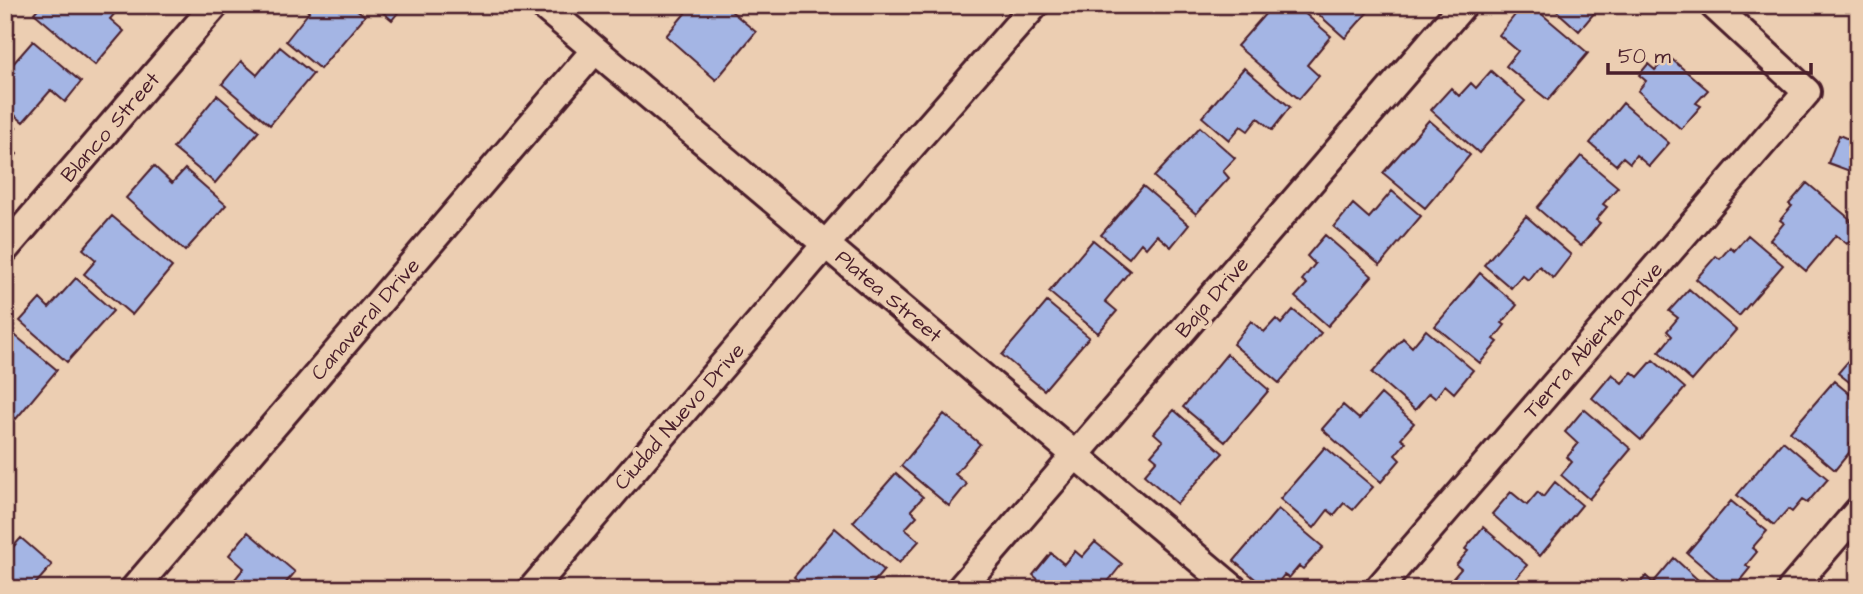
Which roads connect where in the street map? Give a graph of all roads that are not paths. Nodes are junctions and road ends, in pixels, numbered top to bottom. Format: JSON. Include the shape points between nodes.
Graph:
{"nodes":[{"id":1,"x":215,"y":5,"type":"edge"},
{"id":2,"x":542,"y":5,"type":"edge"},
{"id":3,"x":1035,"y":5,"type":"edge"},
{"id":4,"x":1464,"y":5,"type":"edge"},
{"id":5,"x":1713,"y":5,"type":"edge"},
{"id":6,"x":596,"y":50,"type":"junction"},
{"id":7,"x":826,"y":244,"type":"junction"},
{"id":8,"x":5,"y":249,"type":"edge"},
{"id":9,"x":1077,"y":454,"type":"junction"},
{"id":10,"x":1858,"y":511,"type":"edge"},
{"id":11,"x":134,"y":589,"type":"edge"},
{"id":12,"x":532,"y":589,"type":"edge"},
{"id":13,"x":960,"y":589,"type":"edge"},
{"id":14,"x":1234,"y":589,"type":"edge"},
{"id":15,"x":1378,"y":589,"type":"edge"},
{"id":16,"x":1791,"y":589,"type":"edge"}],
"edges":[{"from":1,"to":8,"type":"street","name":"Blanco Street"},
{"from":2,"to":6,"type":"street","name":"Platea Street"},
{"from":3,"to":7,"type":"street","name":"Ciudad Nuevo Drive"},
{"from":4,"to":9,"type":"street","name":"Baja Drive"},
{"from":5,"to":15,"type":"street","name":"Tierra Abierta Drive","via":[[1807,92]]},
{"from":6,"to":7,"type":"street","name":"Platea Street"},
{"from":6,"to":11,"type":"street","name":"Canaveral Drive"},
{"from":7,"to":9,"type":"street","name":"Platea Street"},
{"from":7,"to":12,"type":"street","name":"Ciudad Nuevo Drive"},
{"from":9,"to":13,"type":"street","name":"Baja Drive"},
{"from":9,"to":14,"type":"street","name":"Platea Street"},
{"from":10,"to":16,"type":"street"}]}
